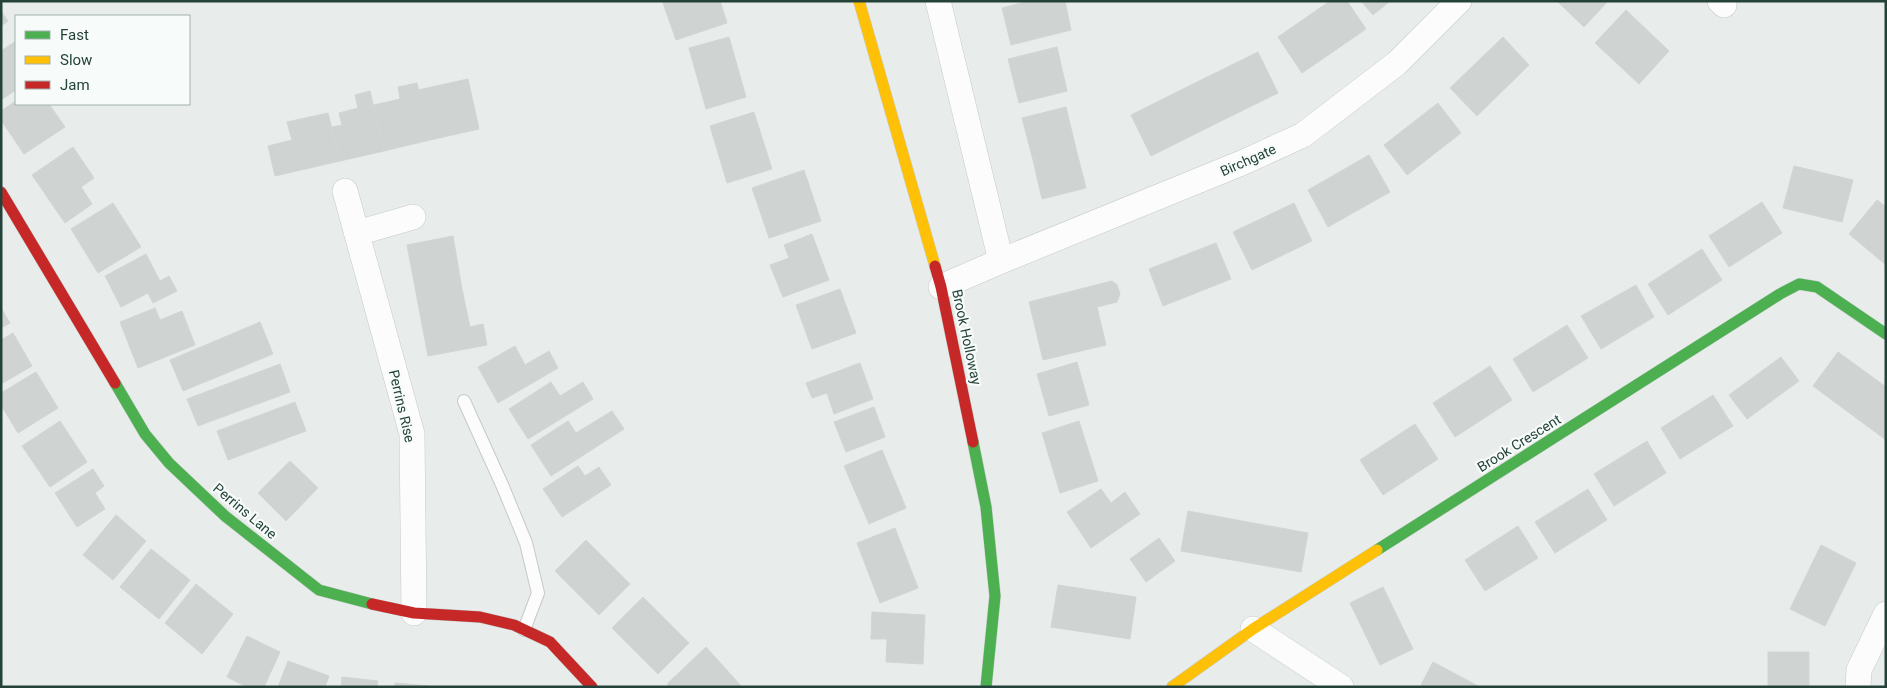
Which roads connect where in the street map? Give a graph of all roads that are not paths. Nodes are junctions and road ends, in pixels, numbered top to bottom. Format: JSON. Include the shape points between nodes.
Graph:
{"nodes":[{"id":1,"x":859,"y":1,"type":"edge"},
{"id":2,"x":938,"y":1,"type":"edge"},
{"id":3,"x":1459,"y":1,"type":"edge"},
{"id":4,"x":345,"y":191,"type":"dead end"},
{"id":5,"x":1,"y":192,"type":"edge"},
{"id":6,"x":413,"y":217,"type":"dead end"},
{"id":7,"x":357,"y":233,"type":"junction"},
{"id":8,"x":1001,"y":261,"type":"junction"},
{"id":9,"x":941,"y":287,"type":"junction"},
{"id":10,"x":1886,"y":334,"type":"edge"},
{"id":11,"x":464,"y":401,"type":"dead end"},
{"id":12,"x":414,"y":614,"type":"junction"},
{"id":13,"x":1886,"y":614,"type":"edge"},
{"id":14,"x":1253,"y":629,"type":"junction"},
{"id":15,"x":524,"y":630,"type":"junction"},
{"id":16,"x":592,"y":687,"type":"edge"},
{"id":17,"x":986,"y":687,"type":"edge"},
{"id":18,"x":1172,"y":687,"type":"edge"},
{"id":19,"x":1341,"y":687,"type":"edge"},
{"id":20,"x":1858,"y":687,"type":"edge"}],
"edges":[{"from":1,"to":9,"type":"street","name":"Brook Holloway"},
{"from":2,"to":8,"type":"street"},
{"from":3,"to":8,"type":"street","name":"Birchgate","via":[[1396,64],[1303,135]]},
{"from":4,"to":7,"type":"street","name":"Perrins Rise"},
{"from":5,"to":12,"type":"street","name":"Perrins Lane","via":[[145,434],[169,463],[225,516],[319,590]]},
{"from":6,"to":7,"type":"street"},
{"from":7,"to":12,"type":"street","name":"Perrins Rise","via":[[412,434]]},
{"from":8,"to":9,"type":"street","name":"Birchgate"},
{"from":9,"to":17,"type":"street","name":"Brook Holloway","via":[[986,507],[996,596]]},
{"from":10,"to":14,"type":"street","name":"Brook Crescent","via":[[1817,287],[1799,284]]},
{"from":11,"to":15,"type":"lane","via":[[526,543],[538,594]]},
{"from":12,"to":15,"type":"street","name":"Perrins Lane","via":[[480,617]]},
{"from":13,"to":20,"type":"street","via":[[1859,670]]},
{"from":14,"to":18,"type":"street","name":"Brook Crescent"},
{"from":14,"to":19,"type":"street"},
{"from":15,"to":16,"type":"street","name":"Perrins Lane","via":[[550,642]]}]}
